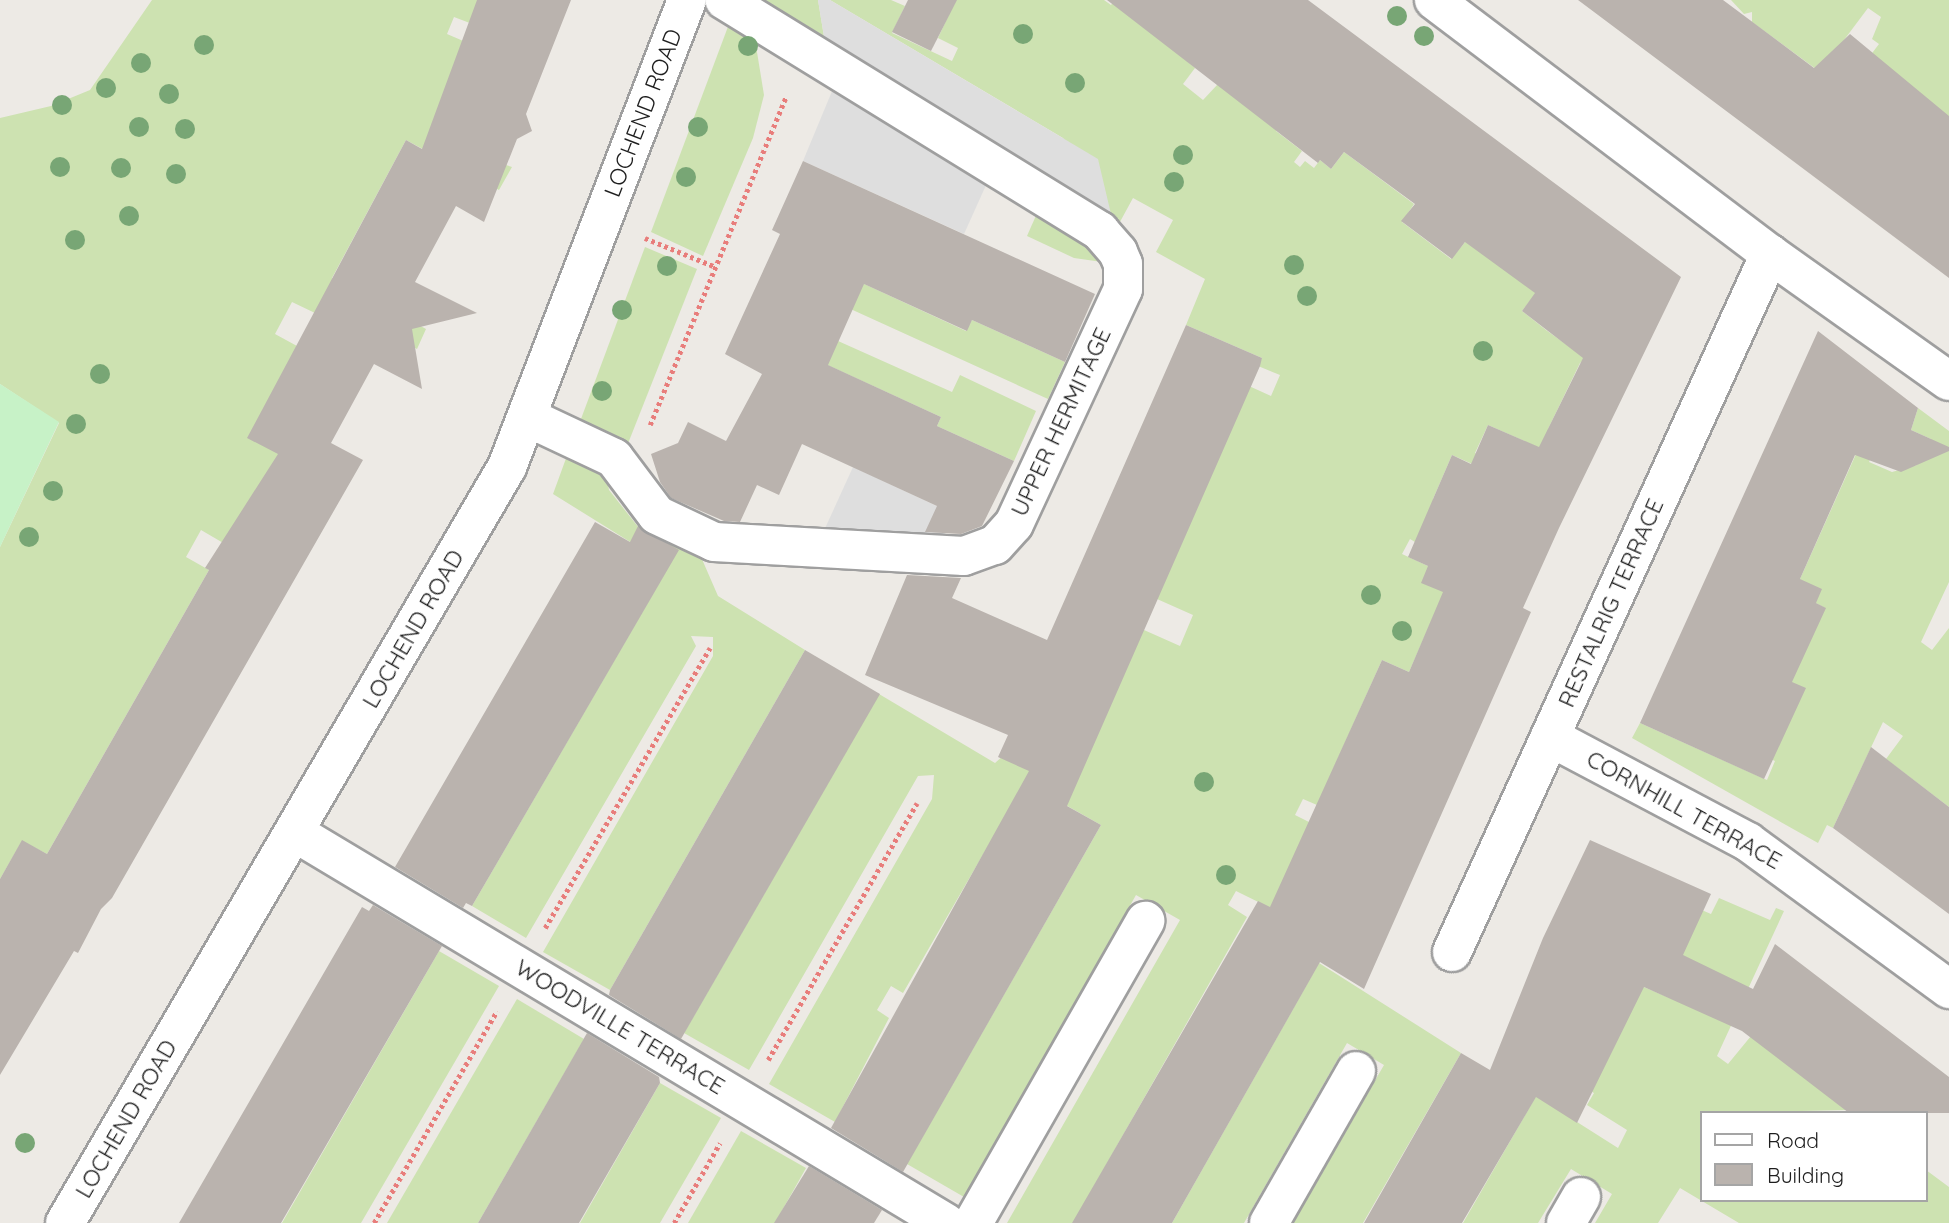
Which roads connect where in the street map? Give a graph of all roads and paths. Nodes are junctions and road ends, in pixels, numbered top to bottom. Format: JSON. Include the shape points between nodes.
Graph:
{"nodes":[{"id":1,"x":687,"y":0,"type":"edge"},
{"id":2,"x":724,"y":0,"type":"edge"},
{"id":3,"x":1434,"y":0,"type":"edge"},
{"id":4,"x":805,"y":50,"type":"junction"},
{"id":5,"x":603,"y":220,"type":"junction"},
{"id":6,"x":1770,"y":254,"type":"junction"},
{"id":7,"x":716,"y":267,"type":"junction"},
{"id":8,"x":1949,"y":381,"type":"edge"},
{"id":9,"x":530,"y":418,"type":"junction"},
{"id":10,"x":627,"y":480,"type":"junction"},
{"id":11,"x":1550,"y":737,"type":"junction"},
{"id":12,"x":917,"y":803,"type":"dead end"},
{"id":13,"x":294,"y":832,"type":"junction"},
{"id":14,"x":1146,"y":921,"type":"dead end"},
{"id":15,"x":1452,"y":952,"type":"dead end"},
{"id":16,"x":1949,"y":989,"type":"edge"},
{"id":17,"x":1356,"y":1070,"type":"dead end"},
{"id":18,"x":744,"y":1101,"type":"junction"},
{"id":19,"x":65,"y":1223,"type":"edge"},
{"id":20,"x":674,"y":1223,"type":"edge"},
{"id":21,"x":946,"y":1223,"type":"edge"},
{"id":22,"x":973,"y":1223,"type":"edge"},
{"id":23,"x":1269,"y":1223,"type":"edge"}],
"edges":[{"from":1,"to":5,"type":"street","name":"LOCHEND ROAD"},
{"from":2,"to":4,"type":"street","name":"UPPER HERMITAGE"},
{"from":3,"to":6,"type":"street"},
{"from":4,"to":7,"type":"path"},
{"from":4,"to":10,"type":"street","name":"UPPER HERMITAGE","via":[[1100,231],[1123,264],[1123,289],[1014,524],[995,545],[980,553],[964,556],[713,542],[657,514]]},
{"from":5,"to":7,"type":"path"},
{"from":5,"to":9,"type":"street","name":"LOCHEND ROAD"},
{"from":6,"to":8,"type":"street"},
{"from":6,"to":11,"type":"street","name":"RESTALRIG TERRACE"},
{"from":7,"to":10,"type":"path"},
{"from":9,"to":10,"type":"street","name":"UPPER HERMITAGE","via":[[614,458]]},
{"from":9,"to":13,"type":"street","name":"LOCHEND ROAD","via":[[492,493]]},
{"from":11,"to":15,"type":"street","name":"RESTALRIG TERRACE"},
{"from":11,"to":16,"type":"street","name":"CORNHILL TERRACE","via":[[1748,842]]},
{"from":12,"to":18,"type":"path"},
{"from":13,"to":18,"type":"street","name":"WOODVILLE TERRACE"},
{"from":13,"to":19,"type":"street","name":"LOCHEND ROAD"},
{"from":14,"to":22,"type":"street"},
{"from":17,"to":23,"type":"street"},
{"from":18,"to":20,"type":"path"},
{"from":18,"to":21,"type":"street","name":"WOODVILLE TERRACE"}]}
